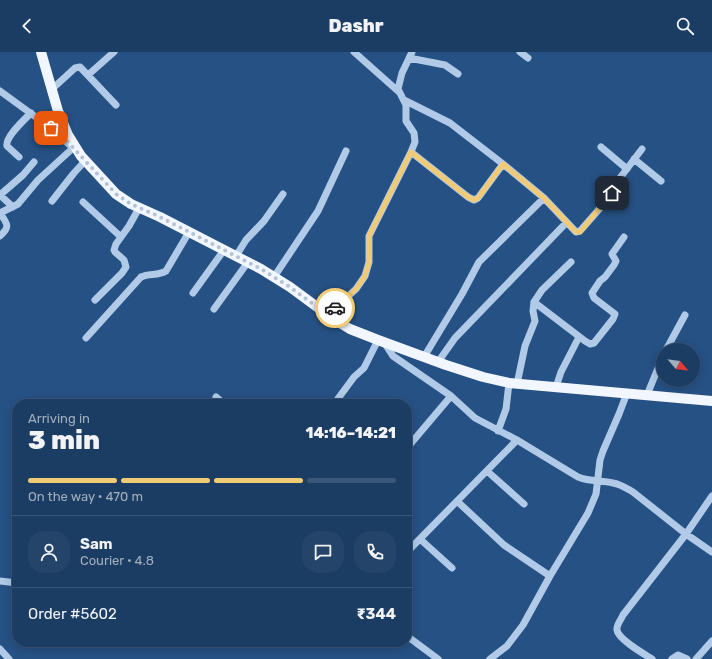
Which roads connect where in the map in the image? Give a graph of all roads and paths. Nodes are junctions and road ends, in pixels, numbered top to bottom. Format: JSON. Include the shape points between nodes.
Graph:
{"nodes":[{"id":1,"x":41,"y":52,"type":"edge"},
{"id":2,"x":114,"y":52,"type":"edge"},
{"id":3,"x":354,"y":52,"type":"edge"},
{"id":4,"x":520,"y":52,"type":"edge"},
{"id":5,"x":410,"y":55,"type":"edge"},
{"id":6,"x":528,"y":58,"type":"dead end"},
{"id":7,"x":458,"y":74,"type":"dead end"},
{"id":8,"x":88,"y":75,"type":"junction"},
{"id":9,"x":51,"y":90,"type":"junction"},
{"id":10,"x":0,"y":91,"type":"edge"},
{"id":11,"x":399,"y":92,"type":"junction"},
{"id":12,"x":404,"y":100,"type":"junction"},
{"id":13,"x":116,"y":105,"type":"dead end"},
{"id":14,"x":31,"y":113,"type":"junction"},
{"id":15,"x":601,"y":147,"type":"dead end"},
{"id":16,"x":73,"y":148,"type":"junction"},
{"id":17,"x":642,"y":149,"type":"dead end"},
{"id":18,"x":346,"y":151,"type":"dead end"},
{"id":19,"x":411,"y":152,"type":"junction"},
{"id":20,"x":19,"y":156,"type":"dead end"},
{"id":21,"x":83,"y":159,"type":"junction"},
{"id":22,"x":634,"y":159,"type":"junction"},
{"id":23,"x":34,"y":162,"type":"dead end"},
{"id":24,"x":503,"y":164,"type":"junction"},
{"id":25,"x":627,"y":169,"type":"junction"},
{"id":26,"x":661,"y":181,"type":"dead end"},
{"id":27,"x":283,"y":194,"type":"dead end"},
{"id":28,"x":0,"y":195,"type":"edge"},
{"id":29,"x":544,"y":198,"type":"junction"},
{"id":30,"x":52,"y":200,"type":"dead end"},
{"id":31,"x":83,"y":202,"type":"dead end"},
{"id":32,"x":13,"y":207,"type":"junction"},
{"id":33,"x":1,"y":214,"type":"edge"},
{"id":34,"x":136,"y":214,"type":"junction"},
{"id":35,"x":566,"y":223,"type":"junction"},
{"id":36,"x":189,"y":232,"type":"junction"},
{"id":37,"x":0,"y":236,"type":"edge"},
{"id":38,"x":121,"y":237,"type":"junction"},
{"id":39,"x":624,"y":237,"type":"dead end"},
{"id":40,"x":224,"y":250,"type":"junction"},
{"id":41,"x":236,"y":256,"type":"junction"},
{"id":42,"x":248,"y":262,"type":"junction"},
{"id":43,"x":571,"y":262,"type":"dead end"},
{"id":44,"x":274,"y":277,"type":"junction"},
{"id":45,"x":194,"y":293,"type":"dead end"},
{"id":46,"x":96,"y":300,"type":"dead end"},
{"id":47,"x":534,"y":302,"type":"junction"},
{"id":48,"x":214,"y":309,"type":"dead end"},
{"id":49,"x":328,"y":315,"type":"junction"},
{"id":50,"x":685,"y":315,"type":"dead end"},
{"id":51,"x":579,"y":337,"type":"junction"},
{"id":52,"x":86,"y":338,"type":"dead end"},
{"id":53,"x":381,"y":341,"type":"junction"},
{"id":54,"x":670,"y":343,"type":"edge"},
{"id":55,"x":424,"y":357,"type":"junction"},
{"id":56,"x":438,"y":362,"type":"junction"},
{"id":57,"x":656,"y":373,"type":"edge"},
{"id":58,"x":513,"y":383,"type":"junction"},
{"id":59,"x":556,"y":387,"type":"junction"},
{"id":60,"x":627,"y":393,"type":"junction"},
{"id":61,"x":647,"y":395,"type":"junction"},
{"id":62,"x":452,"y":396,"type":"junction"},
{"id":63,"x":338,"y":399,"type":"edge"},
{"id":64,"x":712,"y":400,"type":"edge"},
{"id":65,"x":498,"y":431,"type":"junction"},
{"id":66,"x":518,"y":440,"type":"junction"},
{"id":67,"x":412,"y":442,"type":"edge"},
{"id":68,"x":488,"y":471,"type":"junction"},
{"id":69,"x":598,"y":481,"type":"junction"},
{"id":70,"x":712,"y":496,"type":"edge"},
{"id":71,"x":458,"y":502,"type":"junction"},
{"id":72,"x":524,"y":504,"type":"dead end"},
{"id":73,"x":686,"y":534,"type":"junction"},
{"id":74,"x":420,"y":539,"type":"junction"},
{"id":75,"x":412,"y":547,"type":"edge"},
{"id":76,"x":712,"y":552,"type":"edge"},
{"id":77,"x":452,"y":568,"type":"dead end"},
{"id":78,"x":550,"y":576,"type":"junction"},
{"id":79,"x":0,"y":581,"type":"edge"},
{"id":80,"x":12,"y":582,"type":"edge"},
{"id":81,"x":412,"y":640,"type":"edge"},
{"id":82,"x":712,"y":641,"type":"edge"},
{"id":83,"x":0,"y":649,"type":"edge"},
{"id":84,"x":9,"y":659,"type":"edge"},
{"id":85,"x":438,"y":659,"type":"edge"},
{"id":86,"x":490,"y":659,"type":"edge"},
{"id":87,"x":652,"y":659,"type":"edge"},
{"id":88,"x":672,"y":659,"type":"edge"},
{"id":89,"x":687,"y":659,"type":"edge"},
{"id":90,"x":696,"y":659,"type":"edge"}],
"edges":[{"from":1,"to":9,"type":"main road"},
{"from":2,"to":8,"type":"street"},
{"from":3,"to":11,"type":"street"},
{"from":4,"to":6,"type":"street"},
{"from":5,"to":7,"type":"street","via":[[439,63]]},
{"from":5,"to":11,"type":"street","via":[[398,84]]},
{"from":8,"to":9,"type":"street","via":[[77,67]]},
{"from":8,"to":13,"type":"street"},
{"from":9,"to":21,"type":"main road","via":[[68,135]]},
{"from":10,"to":14,"type":"street"},
{"from":11,"to":12,"type":"street"},
{"from":12,"to":19,"type":"street","via":[[406,121],[414,133],[415,142]]},
{"from":12,"to":24,"type":"street","via":[[450,123]]},
{"from":14,"to":16,"type":"street"},
{"from":14,"to":20,"type":"street","via":[[9,136],[7,142],[7,146]]},
{"from":15,"to":25,"type":"street"},
{"from":16,"to":21,"type":"street"},
{"from":16,"to":32,"type":"street"},
{"from":17,"to":22,"type":"street"},
{"from":18,"to":44,"type":"street","via":[[318,211]]},
{"from":19,"to":24,"type":"street","via":[[474,200]]},
{"from":19,"to":49,"type":"street","via":[[369,236],[369,262],[365,276],[356,289]]},
{"from":21,"to":30,"type":"street"},
{"from":21,"to":34,"type":"main road","via":[[116,194],[131,204]]},
{"from":22,"to":25,"type":"street"},
{"from":22,"to":26,"type":"street"},
{"from":23,"to":28,"type":"street"},
{"from":24,"to":29,"type":"street"},
{"from":25,"to":35,"type":"street","via":[[609,198],[580,232],[576,232]]},
{"from":27,"to":41,"type":"street"},
{"from":28,"to":32,"type":"street"},
{"from":29,"to":35,"type":"street"},
{"from":29,"to":55,"type":"street","via":[[480,262]]},
{"from":31,"to":38,"type":"street"},
{"from":32,"to":33,"type":"street"},
{"from":33,"to":37,"type":"street","via":[[7,224],[6,230]]},
{"from":34,"to":36,"type":"main road"},
{"from":34,"to":38,"type":"street"},
{"from":35,"to":56,"type":"street","via":[[454,338]]},
{"from":36,"to":40,"type":"main road"},
{"from":36,"to":52,"type":"street","via":[[166,271],[141,277]]},
{"from":38,"to":46,"type":"street","via":[[114,250],[124,260],[126,267]]},
{"from":39,"to":51,"type":"street","via":[[612,254],[616,264],[592,293],[594,298],[614,312],[614,316],[592,344]]},
{"from":40,"to":41,"type":"main road"},
{"from":40,"to":45,"type":"street"},
{"from":41,"to":42,"type":"main road"},
{"from":42,"to":44,"type":"main road"},
{"from":42,"to":48,"type":"street"},
{"from":43,"to":47,"type":"street","via":[[542,290]]},
{"from":44,"to":49,"type":"main road"},
{"from":47,"to":51,"type":"street"},
{"from":47,"to":58,"type":"street","via":[[535,321]]},
{"from":49,"to":53,"type":"main road","via":[[350,329]]},
{"from":50,"to":54,"type":"street"},
{"from":51,"to":59,"type":"street"},
{"from":53,"to":55,"type":"main road"},
{"from":53,"to":62,"type":"street","via":[[393,356]]},
{"from":53,"to":63,"type":"street","via":[[364,368]]},
{"from":55,"to":56,"type":"main road"},
{"from":56,"to":58,"type":"main road","via":[[483,377]]},
{"from":57,"to":61,"type":"street"},
{"from":58,"to":59,"type":"main road"},
{"from":58,"to":65,"type":"street"},
{"from":59,"to":60,"type":"main road"},
{"from":60,"to":61,"type":"main road"},
{"from":60,"to":69,"type":"street","via":[[602,451]]},
{"from":61,"to":64,"type":"main road"},
{"from":62,"to":65,"type":"street","via":[[475,418]]},
{"from":62,"to":67,"type":"street"},
{"from":65,"to":66,"type":"street"},
{"from":66,"to":68,"type":"street"},
{"from":66,"to":69,"type":"street","via":[[578,477]]},
{"from":68,"to":71,"type":"street"},
{"from":68,"to":72,"type":"street"},
{"from":69,"to":73,"type":"street","via":[[618,484],[633,492]]},
{"from":69,"to":78,"type":"street","via":[[588,513]]},
{"from":70,"to":73,"type":"street"},
{"from":71,"to":74,"type":"street"},
{"from":71,"to":78,"type":"street","via":[[504,545]]},
{"from":73,"to":76,"type":"street"},
{"from":73,"to":87,"type":"street","via":[[618,624],[619,635]]},
{"from":74,"to":75,"type":"street"},
{"from":74,"to":77,"type":"street"},
{"from":78,"to":86,"type":"street","via":[[531,613],[516,635]]},
{"from":79,"to":80,"type":"street"},
{"from":81,"to":85,"type":"street"},
{"from":82,"to":90,"type":"street"},
{"from":83,"to":84,"type":"street"},
{"from":88,"to":89,"type":"street","via":[[678,655]]}]}
